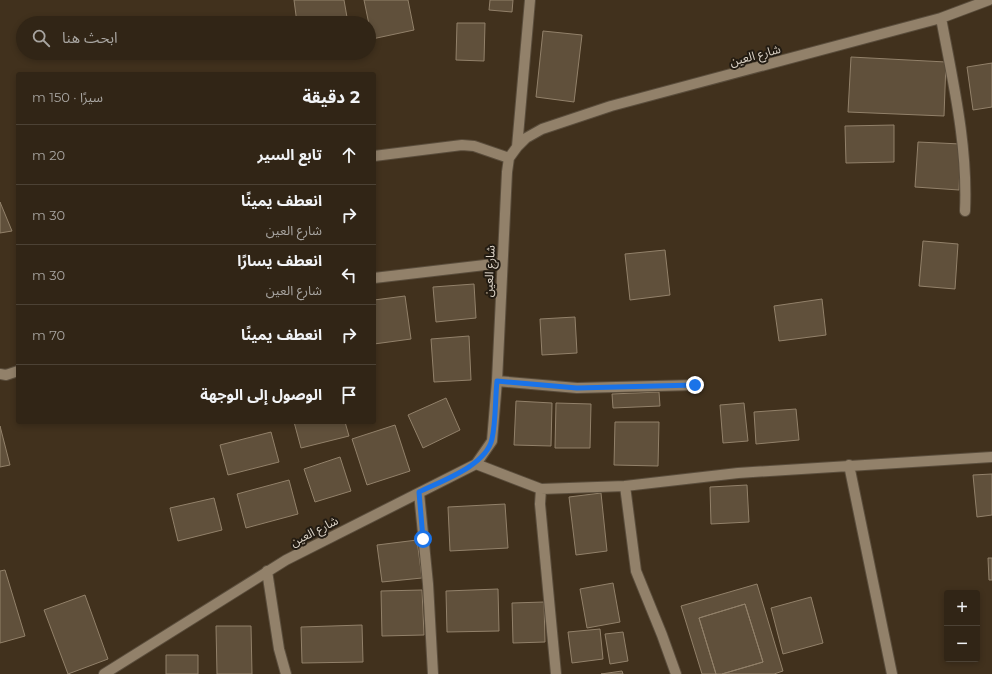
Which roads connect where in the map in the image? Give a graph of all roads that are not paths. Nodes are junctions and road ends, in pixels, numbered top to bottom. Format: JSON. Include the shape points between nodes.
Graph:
{"nodes":[{"id":1,"x":530,"y":0,"type":"edge"},
{"id":2,"x":989,"y":0,"type":"edge"},
{"id":3,"x":941,"y":18,"type":"junction"},
{"id":4,"x":516,"y":146,"type":"junction"},
{"id":5,"x":376,"y":156,"type":"edge"},
{"id":6,"x":509,"y":158,"type":"junction"},
{"id":7,"x":965,"y":211,"type":"dead end"},
{"id":8,"x":502,"y":264,"type":"junction"},
{"id":9,"x":376,"y":278,"type":"edge"},
{"id":10,"x":16,"y":372,"type":"edge"},
{"id":11,"x":0,"y":374,"type":"edge"},
{"id":12,"x":497,"y":381,"type":"junction"},
{"id":13,"x":695,"y":385,"type":"dead end"},
{"id":14,"x":992,"y":456,"type":"edge"},
{"id":15,"x":476,"y":464,"type":"junction"},
{"id":16,"x":849,"y":465,"type":"junction"},
{"id":17,"x":625,"y":486,"type":"junction"},
{"id":18,"x":541,"y":489,"type":"junction"},
{"id":19,"x":419,"y":492,"type":"junction"},
{"id":20,"x":267,"y":571,"type":"junction"},
{"id":21,"x":104,"y":674,"type":"edge"},
{"id":22,"x":286,"y":674,"type":"edge"},
{"id":23,"x":433,"y":674,"type":"edge"},
{"id":24,"x":556,"y":674,"type":"edge"},
{"id":25,"x":676,"y":674,"type":"edge"},
{"id":26,"x":892,"y":674,"type":"edge"}],
"edges":[{"from":1,"to":4,"type":"street"},
{"from":2,"to":3,"type":"street","name":"شارع العين"},
{"from":3,"to":4,"type":"street","name":"شارع العين","via":[[611,106],[542,129]]},
{"from":3,"to":7,"type":"street","via":[[963,143]]},
{"from":4,"to":6,"type":"street","name":"شارع العين"},
{"from":5,"to":6,"type":"street","via":[[462,145],[474,146]]},
{"from":6,"to":8,"type":"street","name":"شارع العين"},
{"from":8,"to":9,"type":"street"},
{"from":8,"to":12,"type":"street","name":"شارع العين"},
{"from":10,"to":11,"type":"street"},
{"from":12,"to":13,"type":"street","via":[[577,388]]},
{"from":12,"to":15,"type":"street","name":"شارع العين","via":[[492,441]]},
{"from":14,"to":16,"type":"street"},
{"from":15,"to":18,"type":"street"},
{"from":15,"to":19,"type":"street","name":"شارع العين"},
{"from":16,"to":17,"type":"street","via":[[738,473]]},
{"from":16,"to":26,"type":"street"},
{"from":17,"to":18,"type":"street"},
{"from":17,"to":25,"type":"street","via":[[636,571]]},
{"from":18,"to":24,"type":"street","via":[[540,504]]},
{"from":19,"to":20,"type":"street","name":"شارع العين"},
{"from":19,"to":23,"type":"street"},
{"from":20,"to":21,"type":"street","name":"شارع العين"},
{"from":20,"to":22,"type":"street","via":[[279,649]]}]}
